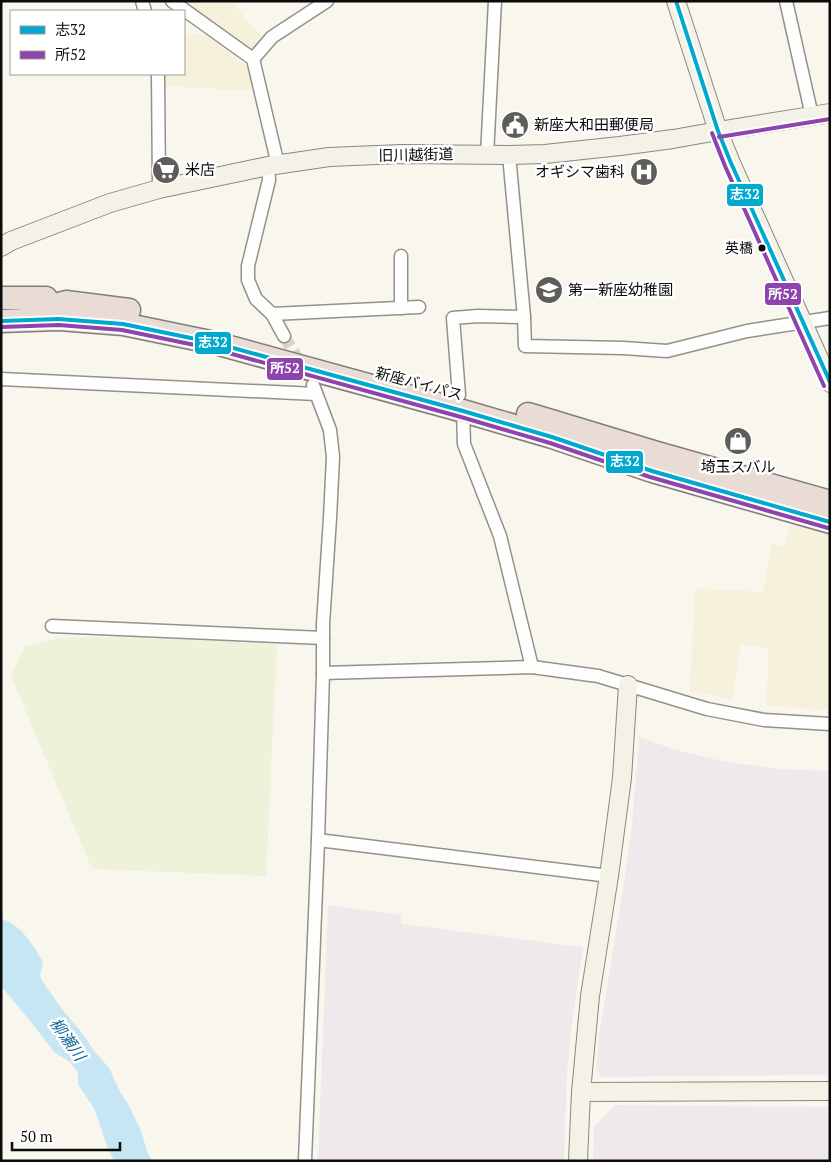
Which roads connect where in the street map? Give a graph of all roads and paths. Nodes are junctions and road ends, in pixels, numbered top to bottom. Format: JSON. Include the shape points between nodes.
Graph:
{"nodes":[{"id":1,"x":172,"y":1,"type":"edge"},
{"id":2,"x":327,"y":1,"type":"edge"},
{"id":3,"x":494,"y":1,"type":"edge"},
{"id":4,"x":676,"y":1,"type":"edge"},
{"id":5,"x":786,"y":1,"type":"edge"},
{"id":6,"x":185,"y":10,"type":"edge"},
{"id":7,"x":185,"y":10,"type":"edge"},
{"id":8,"x":253,"y":59,"type":"junction"},
{"id":9,"x":158,"y":75,"type":"edge"},
{"id":10,"x":830,"y":113,"type":"edge"},
{"id":11,"x":812,"y":116,"type":"junction"},
{"id":12,"x":718,"y":131,"type":"junction"},
{"id":13,"x":487,"y":155,"type":"junction"},
{"id":14,"x":508,"y":155,"type":"junction"},
{"id":15,"x":273,"y":165,"type":"junction"},
{"id":16,"x":159,"y":189,"type":"junction"},
{"id":17,"x":5,"y":243,"type":"edge"},
{"id":18,"x":401,"y":256,"type":"dead end"},
{"id":19,"x":1,"y":298,"type":"edge"},
{"id":20,"x":66,"y":302,"type":"junction"},
{"id":21,"x":1,"y":307,"type":"edge"},
{"id":22,"x":419,"y":307,"type":"dead end"},
{"id":23,"x":401,"y":308,"type":"junction"},
{"id":24,"x":272,"y":314,"type":"junction"},
{"id":25,"x":524,"y":317,"type":"junction"},
{"id":26,"x":830,"y":318,"type":"edge"},
{"id":27,"x":1,"y":321,"type":"edge"},
{"id":28,"x":802,"y":321,"type":"junction"},
{"id":29,"x":284,"y":336,"type":"tunnel mouth"},
{"id":30,"x":1,"y":379,"type":"edge"},
{"id":31,"x":830,"y":383,"type":"edge"},
{"id":32,"x":461,"y":403,"type":"junction"},
{"id":33,"x":826,"y":500,"type":"edge"},
{"id":34,"x":830,"y":522,"type":"edge"},
{"id":35,"x":52,"y":626,"type":"dead end"},
{"id":36,"x":323,"y":638,"type":"junction"},
{"id":37,"x":532,"y":667,"type":"junction"},
{"id":38,"x":323,"y":673,"type":"junction"},
{"id":39,"x":628,"y":685,"type":"junction"},
{"id":40,"x":830,"y":724,"type":"edge"},
{"id":41,"x":318,"y":840,"type":"junction"},
{"id":42,"x":610,"y":876,"type":"junction"},
{"id":43,"x":830,"y":1091,"type":"edge"},
{"id":44,"x":581,"y":1092,"type":"junction"},
{"id":45,"x":305,"y":1161,"type":"edge"},
{"id":46,"x":578,"y":1161,"type":"edge"}],
"edges":[{"from":1,"to":6,"type":"street"},
{"from":2,"to":8,"type":"street","via":[[272,37]]},
{"from":3,"to":13,"type":"street"},
{"from":4,"to":12,"type":"main road"},
{"from":5,"to":11,"type":"street"},
{"from":7,"to":8,"type":"street"},
{"from":8,"to":15,"type":"street"},
{"from":9,"to":16,"type":"street"},
{"from":10,"to":11,"type":"main road","name":"旧川越街道"},
{"from":11,"to":12,"type":"main road","name":"旧川越街道"},
{"from":12,"to":14,"type":"main road","name":"旧川越街道","via":[[620,146]]},
{"from":12,"to":28,"type":"main road"},
{"from":13,"to":14,"type":"main road","name":"旧川越街道"},
{"from":13,"to":15,"type":"main road","name":"旧川越街道","via":[[400,154]]},
{"from":14,"to":25,"type":"street"},
{"from":15,"to":16,"type":"main road","name":"旧川越街道"},
{"from":15,"to":24,"type":"street","via":[[248,266],[248,280],[256,298]]},
{"from":16,"to":17,"type":"main road","name":"旧川越街道","via":[[110,203]]},
{"from":18,"to":23,"type":"street"},
{"from":19,"to":20,"type":"highway","via":[[54,298]]},
{"from":20,"to":21,"type":"highway","name":"新座バイパス"},
{"from":20,"to":32,"type":"highway","name":"新座バイパス","via":[[134,310],[235,332]]},
{"from":22,"to":23,"type":"street"},
{"from":23,"to":24,"type":"street"},
{"from":24,"to":29,"type":"street"},
{"from":25,"to":28,"type":"street","via":[[525,346],[667,351]]},
{"from":25,"to":32,"type":"street","via":[[453,318]]},
{"from":26,"to":28,"type":"street"},
{"from":27,"to":32,"type":"highway","name":"新座バイパス","via":[[59,319],[123,324]]},
{"from":28,"to":31,"type":"main road"},
{"from":30,"to":36,"type":"street","via":[[314,389],[330,430],[333,457]]},
{"from":32,"to":33,"type":"highway","name":"新座バイパス"},
{"from":32,"to":34,"type":"highway","name":"新座バイパス","via":[[652,471]]},
{"from":32,"to":37,"type":"street","via":[[464,444],[500,536]]},
{"from":35,"to":36,"type":"street"},
{"from":36,"to":38,"type":"street"},
{"from":37,"to":38,"type":"street"},
{"from":37,"to":39,"type":"street","via":[[598,676]]},
{"from":38,"to":41,"type":"street"},
{"from":39,"to":40,"type":"street","via":[[707,709],[764,720]]},
{"from":39,"to":42,"type":"main road","via":[[622,778]]},
{"from":41,"to":42,"type":"street"},
{"from":41,"to":45,"type":"street"},
{"from":42,"to":44,"type":"main road","via":[[590,996]]},
{"from":43,"to":44,"type":"main road"},
{"from":44,"to":46,"type":"main road"}]}
